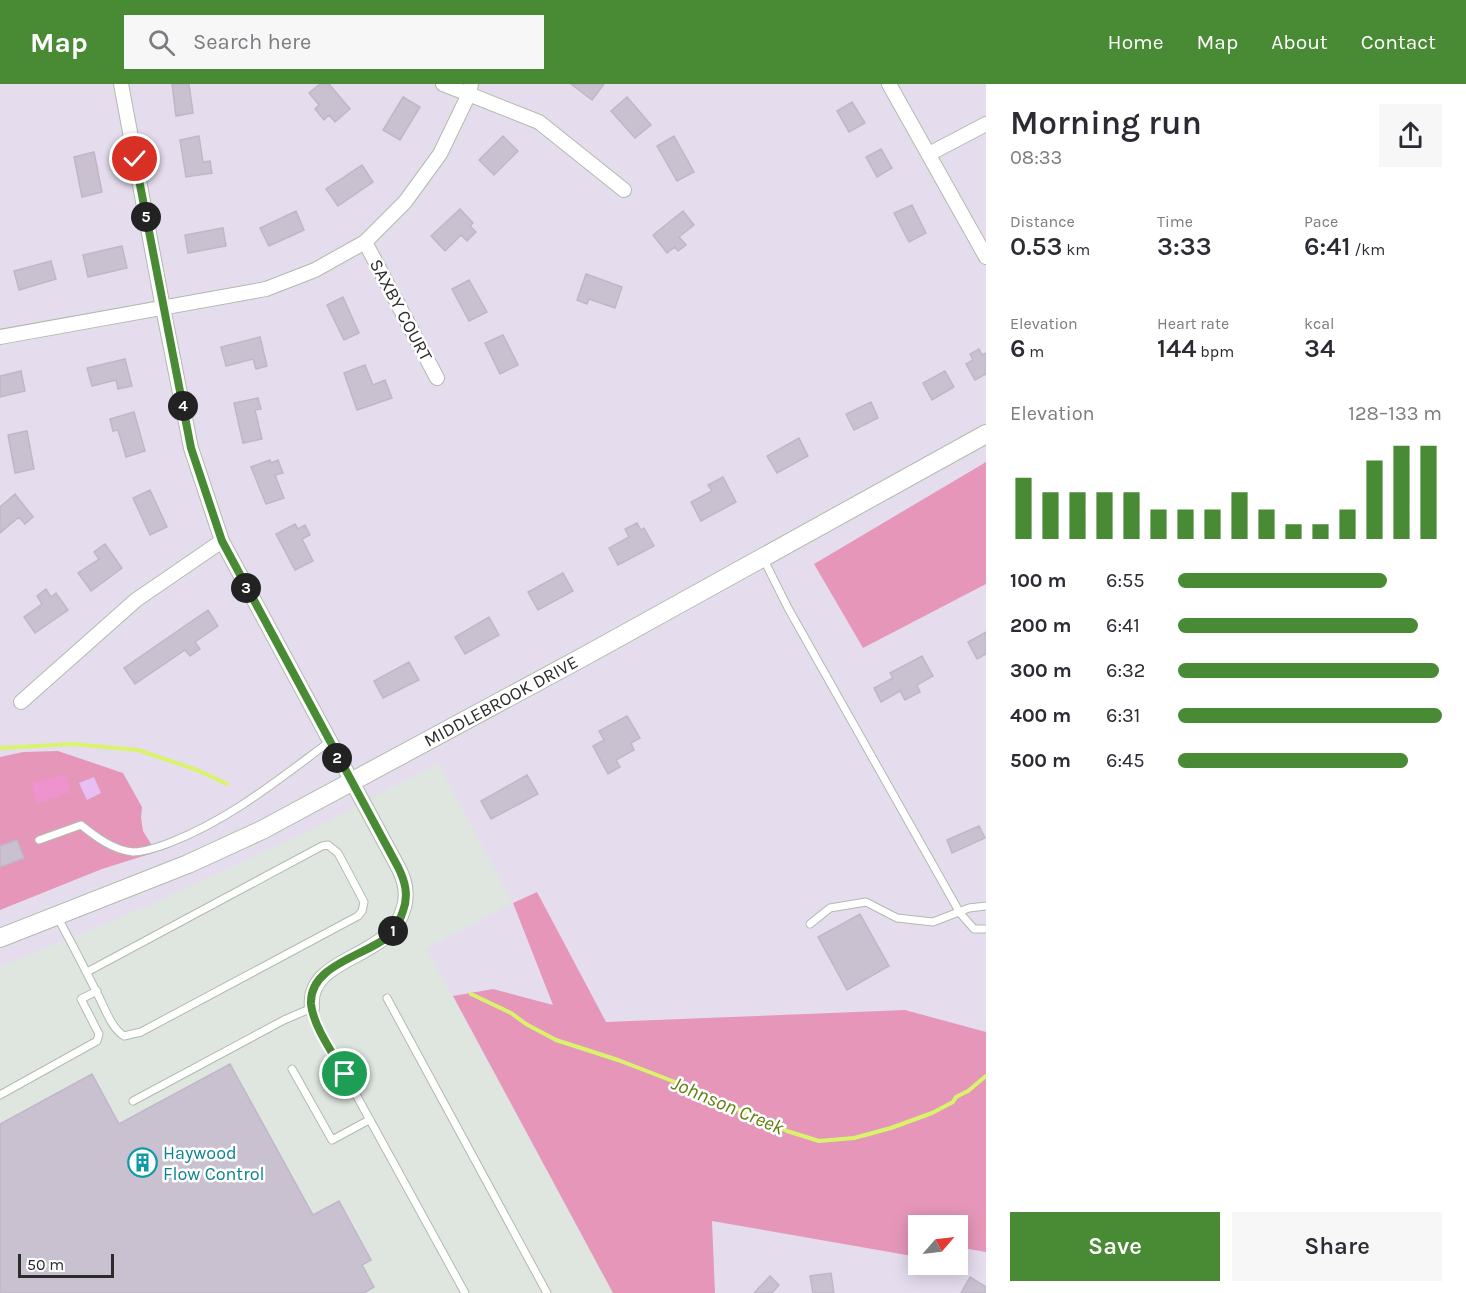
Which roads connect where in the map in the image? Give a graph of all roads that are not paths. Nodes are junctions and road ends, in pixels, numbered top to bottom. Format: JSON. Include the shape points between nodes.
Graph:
{"nodes":[{"id":1,"x":121,"y":84,"type":"edge"},
{"id":2,"x":443,"y":84,"type":"edge"},
{"id":3,"x":889,"y":84,"type":"edge"},
{"id":4,"x":470,"y":89,"type":"edge"},
{"id":5,"x":986,"y":124,"type":"edge"},
{"id":6,"x":929,"y":154,"type":"junction"},
{"id":7,"x":624,"y":190,"type":"dead end"},
{"id":8,"x":365,"y":242,"type":"junction"},
{"id":9,"x":986,"y":257,"type":"edge"},
{"id":10,"x":163,"y":308,"type":"junction"},
{"id":11,"x":0,"y":337,"type":"edge"},
{"id":12,"x":437,"y":378,"type":"dead end"},
{"id":13,"x":986,"y":434,"type":"edge"},
{"id":14,"x":222,"y":541,"type":"junction"},
{"id":15,"x":763,"y":558,"type":"junction"},
{"id":16,"x":21,"y":702,"type":"dead end"},
{"id":17,"x":329,"y":742,"type":"junction"},
{"id":18,"x":351,"y":782,"type":"junction"},
{"id":19,"x":39,"y":840,"type":"dead end"},
{"id":20,"x":986,"y":906,"type":"edge"},
{"id":21,"x":960,"y":913,"type":"junction"},
{"id":22,"x":57,"y":915,"type":"junction"},
{"id":23,"x":810,"y":924,"type":"dead end"},
{"id":24,"x":986,"y":928,"type":"edge"},
{"id":25,"x":0,"y":938,"type":"edge"},
{"id":26,"x":87,"y":972,"type":"junction"},
{"id":27,"x":97,"y":991,"type":"junction"},
{"id":28,"x":387,"y":998,"type":"dead end"},
{"id":29,"x":312,"y":1008,"type":"junction"},
{"id":30,"x":292,"y":1069,"type":"dead end"},
{"id":31,"x":0,"y":1095,"type":"edge"},
{"id":32,"x":132,"y":1101,"type":"dead end"},
{"id":33,"x":369,"y":1120,"type":"junction"},
{"id":34,"x":465,"y":1293,"type":"edge"},
{"id":35,"x":547,"y":1293,"type":"edge"}],
"edges":[{"from":1,"to":10,"type":"street"},
{"from":2,"to":4,"type":"street"},
{"from":3,"to":6,"type":"street"},
{"from":4,"to":7,"type":"street","via":[[539,122]]},
{"from":4,"to":8,"type":"street","via":[[440,154],[405,202]]},
{"from":5,"to":6,"type":"street"},
{"from":6,"to":9,"type":"street"},
{"from":8,"to":10,"type":"street","via":[[315,270],[266,289]]},
{"from":8,"to":12,"type":"street","name":"SAXBY COURT"},
{"from":10,"to":11,"type":"street"},
{"from":10,"to":14,"type":"street","via":[[191,448]]},
{"from":13,"to":15,"type":"street","name":"MIDDLEBROOK DRIVE"},
{"from":14,"to":16,"type":"street","via":[[136,600]]},
{"from":14,"to":17,"type":"street"},
{"from":15,"to":18,"type":"street","name":"MIDDLEBROOK DRIVE"},
{"from":15,"to":21,"type":"lane"},
{"from":17,"to":18,"type":"street"},
{"from":17,"to":19,"type":"lane","via":[[241,807],[163,846],[136,852],[121,850],[81,825]]},
{"from":18,"to":22,"type":"street","name":"MIDDLEBROOK DRIVE","via":[[231,846]]},
{"from":18,"to":29,"type":"street","via":[[403,877],[406,903],[389,936],[319,980]]},
{"from":20,"to":21,"type":"lane"},
{"from":21,"to":23,"type":"lane","via":[[933,922],[897,918],[866,902],[830,908]]},
{"from":21,"to":24,"type":"lane","via":[[974,929]]},
{"from":22,"to":25,"type":"street","name":"MIDDLEBROOK DRIVE"},
{"from":22,"to":26,"type":"lane"},
{"from":26,"to":27,"type":"lane"},
{"from":26,"to":27,"type":"lane","via":[[322,846],[328,845],[338,853],[364,902],[358,916],[132,1035],[118,1033]]},
{"from":27,"to":31,"type":"lane","via":[[81,999],[99,1034],[97,1041]]},
{"from":28,"to":35,"type":"lane"},
{"from":29,"to":32,"type":"lane"},
{"from":29,"to":33,"type":"lane"},
{"from":30,"to":33,"type":"lane","via":[[332,1140]]},
{"from":33,"to":34,"type":"lane"}]}
